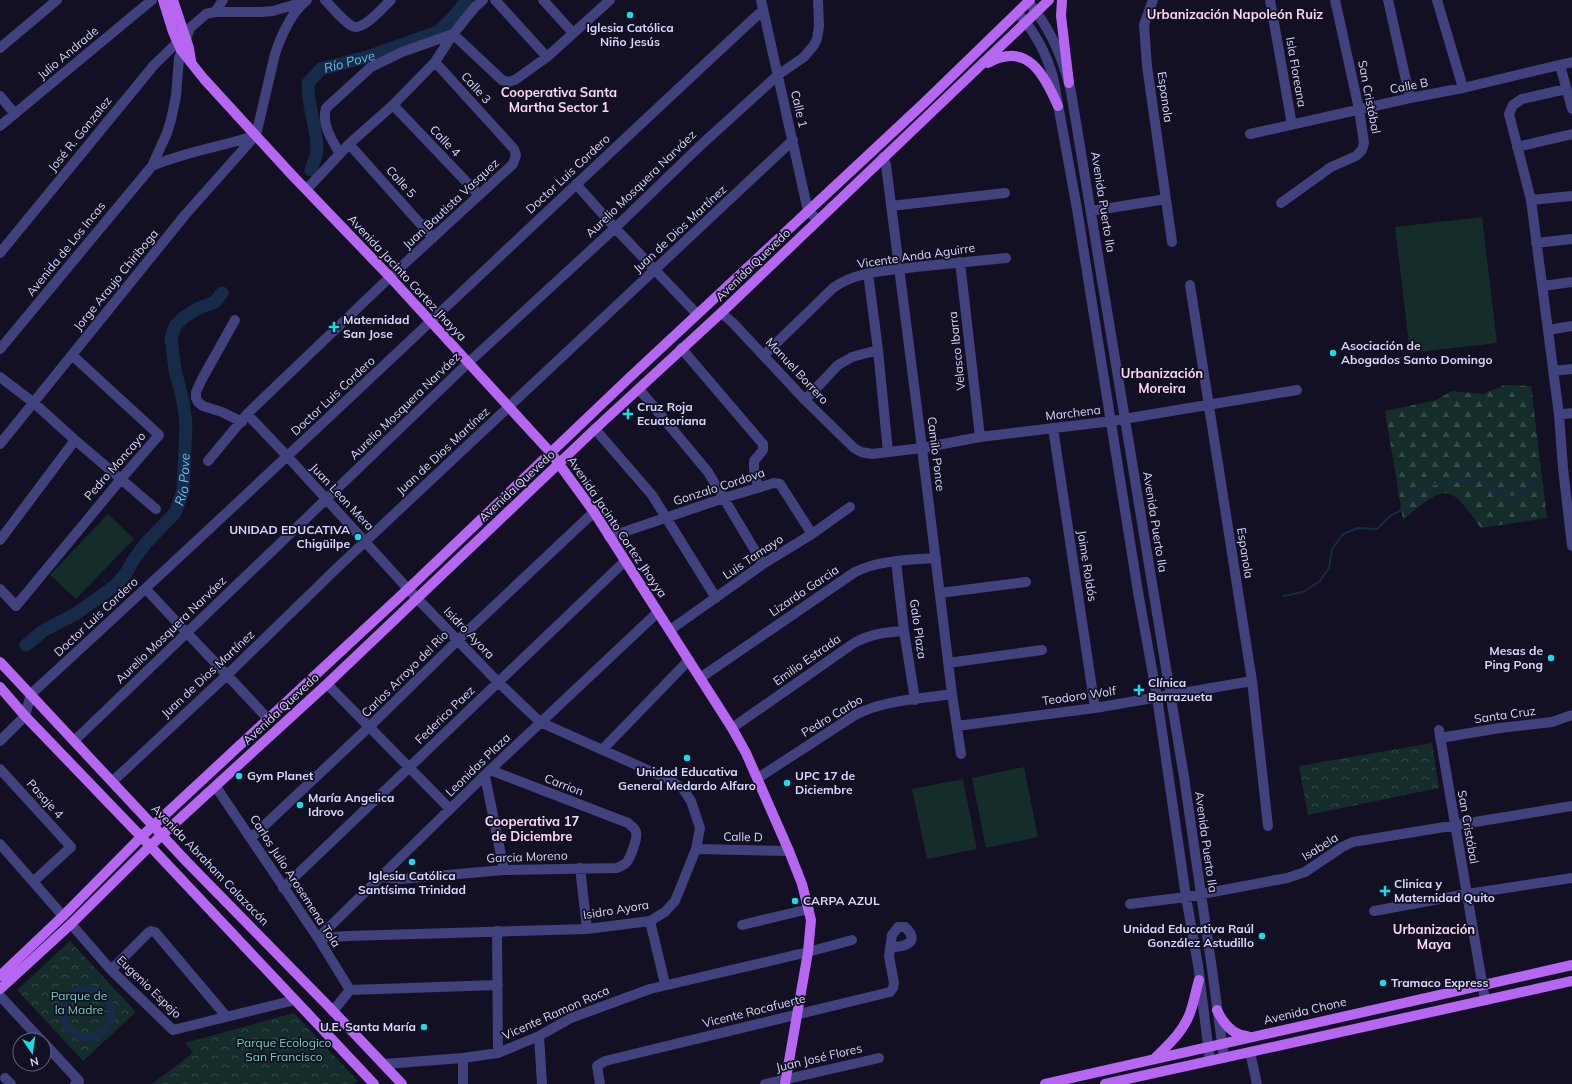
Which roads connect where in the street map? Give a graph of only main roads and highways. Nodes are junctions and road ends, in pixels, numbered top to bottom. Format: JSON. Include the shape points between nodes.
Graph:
{"nodes":[{"id":1,"x":163,"y":0,"type":"edge"},
{"id":2,"x":173,"y":0,"type":"edge"},
{"id":3,"x":1049,"y":0,"type":"edge"},
{"id":4,"x":1062,"y":0,"type":"edge"},
{"id":5,"x":1029,"y":1,"type":"edge"},
{"id":6,"x":182,"y":42,"type":"junction"},
{"id":7,"x":979,"y":68,"type":"junction"},
{"id":8,"x":1069,"y":83,"type":"road end"},
{"id":9,"x":1058,"y":106,"type":"road end"},
{"id":10,"x":551,"y":453,"type":"junction"},
{"id":11,"x":559,"y":464,"type":"junction"},
{"id":12,"x":0,"y":662,"type":"edge"},
{"id":13,"x":0,"y":687,"type":"edge"},
{"id":14,"x":153,"y":826,"type":"junction"},
{"id":15,"x":163,"y":836,"type":"junction"},
{"id":16,"x":141,"y":837,"type":"junction"},
{"id":17,"x":150,"y":846,"type":"junction"},
{"id":18,"x":1572,"y":965,"type":"edge"},
{"id":19,"x":0,"y":976,"type":"edge"},
{"id":20,"x":1199,"y":980,"type":"road end"},
{"id":21,"x":1572,"y":981,"type":"edge"},
{"id":22,"x":0,"y":989,"type":"edge"},
{"id":23,"x":1217,"y":1010,"type":"road end"},
{"id":24,"x":1253,"y":1036,"type":"junction"},
{"id":25,"x":1154,"y":1059,"type":"junction"},
{"id":26,"x":1131,"y":1081,"type":"edge"},
{"id":27,"x":786,"y":1082,"type":"edge"},
{"id":28,"x":374,"y":1084,"type":"edge"},
{"id":29,"x":402,"y":1084,"type":"edge"},
{"id":30,"x":1045,"y":1084,"type":"edge"},
{"id":31,"x":1105,"y":1084,"type":"edge"}],
"edges":[{"from":1,"to":6,"type":"main road","name":"Avenida Jacinto Cortez Jhayya"},
{"from":2,"to":6,"type":"main road","name":"Avenida Jacinto Cortez Jhayya"},
{"from":3,"to":7,"type":"main road","name":"Avenida Quevedo"},
{"from":4,"to":8,"type":"main road","via":[[1061,16]]},
{"from":5,"to":10,"type":"main road","name":"Avenida Quevedo"},
{"from":6,"to":10,"type":"main road","name":"Avenida Jacinto Cortez Jhayya","via":[[191,61],[220,98],[390,277]]},
{"from":7,"to":9,"type":"main road","via":[[1004,56],[1020,56],[1039,70]]},
{"from":7,"to":11,"type":"main road","name":"Avenida Quevedo"},
{"from":10,"to":11,"type":"main road","name":"Avenida Jacinto Cortez Jhayya"},
{"from":10,"to":14,"type":"main road","name":"Avenida Quevedo"},
{"from":11,"to":15,"type":"main road","name":"Avenida Quevedo"},
{"from":11,"to":27,"type":"main road","name":"Avenida Jacinto Cortez Jhayya","via":[[594,512],[732,728],[758,778],[802,884],[809,909],[811,934]]},
{"from":12,"to":14,"type":"main road","name":"Avenida Abraham Calazacón"},
{"from":13,"to":16,"type":"main road"},
{"from":14,"to":15,"type":"main road","name":"Avenida Abraham Calazacón"},
{"from":14,"to":16,"type":"main road","name":"Avenida Quevedo"},
{"from":15,"to":17,"type":"main road","name":"Avenida Quevedo"},
{"from":15,"to":29,"type":"main road","name":"Avenida Abraham Calazacón"},
{"from":16,"to":17,"type":"main road"},
{"from":16,"to":19,"type":"main road","name":"Avenida Quevedo"},
{"from":17,"to":22,"type":"main road","name":"Avenida Quevedo"},
{"from":17,"to":28,"type":"main road"},
{"from":18,"to":24,"type":"main road","name":"Avenida Chone"},
{"from":20,"to":25,"type":"main road","via":[[1185,1025]]},
{"from":21,"to":26,"type":"main road","via":[[1210,1061]]},
{"from":23,"to":24,"type":"main road","via":[[1229,1029],[1242,1036]]},
{"from":24,"to":25,"type":"main road","name":"Avenida Chone"},
{"from":25,"to":30,"type":"main road","name":"Avenida Chone"},
{"from":26,"to":31,"type":"main road"}]}
